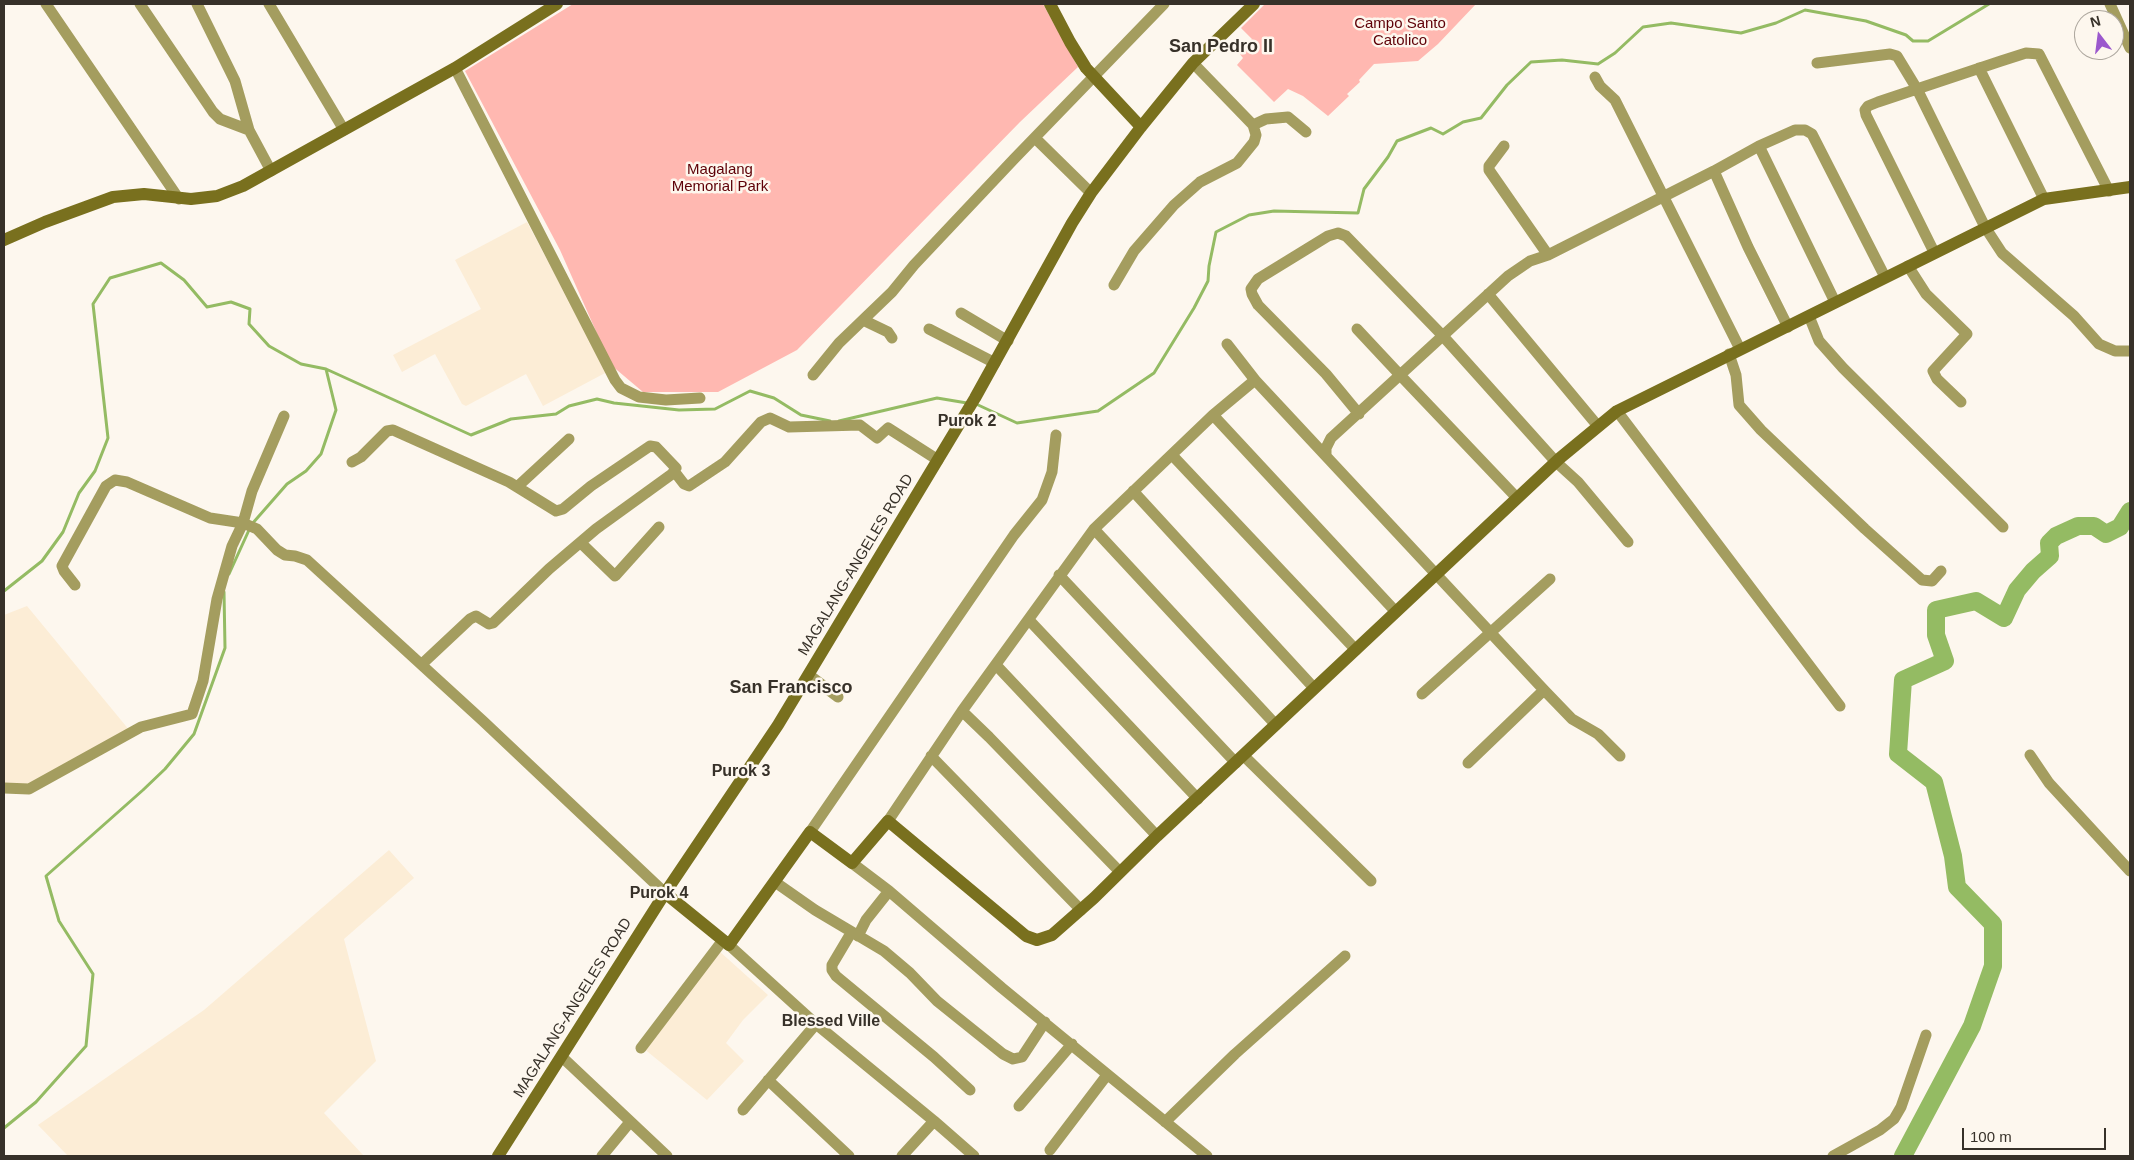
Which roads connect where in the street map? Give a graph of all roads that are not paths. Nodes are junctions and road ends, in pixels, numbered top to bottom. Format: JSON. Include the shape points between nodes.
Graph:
{"nodes":[{"id":1,"x":46,"y":4,"type":"edge"},
{"id":2,"x":140,"y":4,"type":"edge"},
{"id":3,"x":197,"y":4,"type":"edge"},
{"id":4,"x":269,"y":4,"type":"edge"},
{"id":5,"x":557,"y":4,"type":"edge"},
{"id":6,"x":1050,"y":4,"type":"edge"},
{"id":7,"x":1164,"y":4,"type":"edge"},
{"id":8,"x":1254,"y":4,"type":"edge"},
{"id":9,"x":2110,"y":4,"type":"edge"},
{"id":10,"x":2130,"y":48,"type":"edge"},
{"id":11,"x":1193,"y":63,"type":"junction"},
{"id":12,"x":1817,"y":64,"type":"dead end"},
{"id":13,"x":455,"y":68,"type":"junction"},
{"id":14,"x":1979,"y":68,"type":"junction"},
{"id":15,"x":1094,"y":77,"type":"junction"},
{"id":16,"x":1595,"y":77,"type":"dead end"},
{"id":17,"x":1917,"y":89,"type":"junction"},
{"id":18,"x":1253,"y":125,"type":"junction"},
{"id":19,"x":1141,"y":127,"type":"junction"},
{"id":20,"x":249,"y":130,"type":"junction"},
{"id":21,"x":344,"y":130,"type":"junction"},
{"id":22,"x":1306,"y":132,"type":"dead end"},
{"id":23,"x":1035,"y":138,"type":"junction"},
{"id":24,"x":1504,"y":146,"type":"dead end"},
{"id":25,"x":1759,"y":146,"type":"junction"},
{"id":26,"x":271,"y":171,"type":"junction"},
{"id":27,"x":1714,"y":171,"type":"junction"},
{"id":28,"x":2130,"y":187,"type":"edge"},
{"id":29,"x":2109,"y":191,"type":"junction"},
{"id":30,"x":1091,"y":192,"type":"junction"},
{"id":31,"x":1662,"y":197,"type":"junction"},
{"id":32,"x":179,"y":199,"type":"junction"},
{"id":33,"x":2044,"y":199,"type":"junction"},
{"id":34,"x":1985,"y":227,"type":"junction"},
{"id":35,"x":4,"y":240,"type":"edge"},
{"id":36,"x":1934,"y":252,"type":"junction"},
{"id":37,"x":1548,"y":256,"type":"junction"},
{"id":38,"x":1908,"y":266,"type":"junction"},
{"id":39,"x":1885,"y":277,"type":"junction"},
{"id":40,"x":1114,"y":285,"type":"dead end"},
{"id":41,"x":1488,"y":294,"type":"junction"},
{"id":42,"x":1836,"y":302,"type":"junction"},
{"id":43,"x":961,"y":313,"type":"dead end"},
{"id":44,"x":1810,"y":316,"type":"junction"},
{"id":45,"x":863,"y":320,"type":"junction"},
{"id":46,"x":1788,"y":327,"type":"junction"},
{"id":47,"x":930,"y":329,"type":"dead end"},
{"id":48,"x":1357,"y":329,"type":"dead end"},
{"id":49,"x":1442,"y":335,"type":"junction"},
{"id":50,"x":892,"y":338,"type":"dead end"},
{"id":51,"x":1008,"y":341,"type":"junction"},
{"id":52,"x":1227,"y":344,"type":"dead end"},
{"id":53,"x":2130,"y":351,"type":"edge"},
{"id":54,"x":1735,"y":352,"type":"junction"},
{"id":55,"x":995,"y":363,"type":"junction"},
{"id":56,"x":813,"y":375,"type":"dead end"},
{"id":57,"x":1400,"y":375,"type":"junction"},
{"id":58,"x":1255,"y":380,"type":"junction"},
{"id":59,"x":700,"y":398,"type":"dead end"},
{"id":60,"x":1961,"y":402,"type":"dead end"},
{"id":61,"x":1617,"y":411,"type":"junction"},
{"id":62,"x":1359,"y":414,"type":"junction"},
{"id":63,"x":1213,"y":415,"type":"junction"},
{"id":64,"x":284,"y":416,"type":"dead end"},
{"id":65,"x":1597,"y":425,"type":"junction"},
{"id":66,"x":1056,"y":435,"type":"dead end"},
{"id":67,"x":569,"y":438,"type":"dead end"},
{"id":68,"x":1172,"y":455,"type":"junction"},
{"id":69,"x":1326,"y":455,"type":"junction"},
{"id":70,"x":938,"y":460,"type":"junction"},
{"id":71,"x":352,"y":462,"type":"dead end"},
{"id":72,"x":1556,"y":462,"type":"junction"},
{"id":73,"x":674,"y":472,"type":"junction"},
{"id":74,"x":517,"y":487,"type":"junction"},
{"id":75,"x":1133,"y":491,"type":"junction"},
{"id":76,"x":1518,"y":498,"type":"junction"},
{"id":77,"x":244,"y":523,"type":"junction"},
{"id":78,"x":659,"y":527,"type":"dead end"},
{"id":79,"x":2003,"y":527,"type":"dead end"},
{"id":80,"x":1094,"y":529,"type":"junction"},
{"id":81,"x":1628,"y":542,"type":"dead end"},
{"id":82,"x":581,"y":543,"type":"junction"},
{"id":83,"x":1941,"y":571,"type":"dead end"},
{"id":84,"x":1437,"y":574,"type":"junction"},
{"id":85,"x":1060,"y":575,"type":"junction"},
{"id":86,"x":1550,"y":580,"type":"dead end"},
{"id":87,"x":75,"y":585,"type":"dead end"},
{"id":88,"x":1396,"y":612,"type":"junction"},
{"id":89,"x":1029,"y":620,"type":"junction"},
{"id":90,"x":1492,"y":633,"type":"junction"},
{"id":91,"x":1356,"y":650,"type":"junction"},
{"id":92,"x":422,"y":664,"type":"junction"},
{"id":93,"x":996,"y":665,"type":"junction"},
{"id":94,"x":809,"y":675,"type":"junction"},
{"id":95,"x":1314,"y":688,"type":"junction"},
{"id":96,"x":1544,"y":690,"type":"junction"},
{"id":97,"x":1422,"y":694,"type":"dead end"},
{"id":98,"x":838,"y":697,"type":"dead end"},
{"id":99,"x":1840,"y":706,"type":"dead end"},
{"id":100,"x":962,"y":711,"type":"junction"},
{"id":101,"x":1276,"y":725,"type":"junction"},
{"id":102,"x":2030,"y":755,"type":"dead end"},
{"id":103,"x":931,"y":756,"type":"junction"},
{"id":104,"x":1620,"y":756,"type":"dead end"},
{"id":105,"x":1240,"y":760,"type":"junction"},
{"id":106,"x":1468,"y":763,"type":"dead end"},
{"id":107,"x":4,"y":788,"type":"edge"},
{"id":108,"x":1198,"y":799,"type":"junction"},
{"id":109,"x":888,"y":821,"type":"junction"},
{"id":110,"x":810,"y":832,"type":"junction"},
{"id":111,"x":1157,"y":836,"type":"junction"},
{"id":112,"x":852,"y":862,"type":"junction"},
{"id":113,"x":2130,"y":871,"type":"edge"},
{"id":114,"x":1120,"y":872,"type":"junction"},
{"id":115,"x":1372,"y":881,"type":"dead end"},
{"id":116,"x":776,"y":882,"type":"junction"},
{"id":117,"x":889,"y":891,"type":"junction"},
{"id":118,"x":665,"y":892,"type":"junction"},
{"id":119,"x":1081,"y":910,"type":"junction"},
{"id":120,"x":855,"y":935,"type":"junction"},
{"id":121,"x":726,"y":943,"type":"junction"},
{"id":122,"x":1345,"y":956,"type":"dead end"},
{"id":123,"x":1045,"y":1022,"type":"junction"},
{"id":124,"x":816,"y":1024,"type":"junction"},
{"id":125,"x":1926,"y":1035,"type":"dead end"},
{"id":126,"x":1072,"y":1044,"type":"junction"},
{"id":127,"x":641,"y":1048,"type":"dead end"},
{"id":128,"x":562,"y":1057,"type":"junction"},
{"id":129,"x":1108,"y":1075,"type":"junction"},
{"id":130,"x":768,"y":1080,"type":"junction"},
{"id":131,"x":970,"y":1090,"type":"dead end"},
{"id":132,"x":1019,"y":1106,"type":"dead end"},
{"id":133,"x":743,"y":1110,"type":"dead end"},
{"id":134,"x":934,"y":1121,"type":"junction"},
{"id":135,"x":630,"y":1122,"type":"junction"},
{"id":136,"x":1165,"y":1122,"type":"junction"},
{"id":137,"x":1050,"y":1150,"type":"dead end"},
{"id":138,"x":498,"y":1156,"type":"edge"},
{"id":139,"x":602,"y":1156,"type":"edge"},
{"id":140,"x":667,"y":1156,"type":"edge"},
{"id":141,"x":849,"y":1156,"type":"edge"},
{"id":142,"x":902,"y":1156,"type":"edge"},
{"id":143,"x":974,"y":1156,"type":"edge"},
{"id":144,"x":1207,"y":1156,"type":"edge"},
{"id":145,"x":1833,"y":1156,"type":"edge"}],
"edges":[{"from":1,"to":32,"type":"street"},
{"from":2,"to":20,"type":"street","via":[[213,112],[220,119]]},
{"from":3,"to":20,"type":"street","via":[[235,81]]},
{"from":4,"to":21,"type":"street"},
{"from":5,"to":13,"type":"street"},
{"from":6,"to":15,"type":"street","via":[[1078,56]]},
{"from":7,"to":15,"type":"street"},
{"from":8,"to":11,"type":"street","name":"MAGALANG-ANGELES ROAD"},
{"from":9,"to":10,"type":"street"},
{"from":11,"to":18,"type":"street"},
{"from":11,"to":19,"type":"street","name":"MAGALANG-ANGELES ROAD"},
{"from":12,"to":17,"type":"street","via":[[1890,54],[1897,56]]},
{"from":13,"to":21,"type":"street"},
{"from":13,"to":59,"type":"street","via":[[618,384],[639,397],[666,400]]},
{"from":14,"to":17,"type":"street"},
{"from":14,"to":29,"type":"street","via":[[2026,53],[2038,54]]},
{"from":14,"to":33,"type":"street"},
{"from":15,"to":19,"type":"street"},
{"from":15,"to":23,"type":"street"},
{"from":16,"to":31,"type":"street","via":[[1615,100]]},
{"from":17,"to":34,"type":"street"},
{"from":17,"to":36,"type":"street","via":[[1878,102],[1865,110]]},
{"from":18,"to":22,"type":"street","via":[[1266,119],[1288,117]]},
{"from":18,"to":40,"type":"street","via":[[1254,142],[1244,156],[1228,169],[1200,182],[1174,205],[1134,251]]},
{"from":19,"to":30,"type":"street","name":"MAGALANG-ANGELES ROAD"},
{"from":20,"to":26,"type":"street"},
{"from":21,"to":26,"type":"street"},
{"from":23,"to":30,"type":"street"},
{"from":23,"to":45,"type":"street"},
{"from":24,"to":37,"type":"street","via":[[1489,170]]},
{"from":25,"to":27,"type":"street"},
{"from":25,"to":39,"type":"street","via":[[1795,130],[1812,134]]},
{"from":25,"to":42,"type":"street"},
{"from":26,"to":32,"type":"street","via":[[228,192],[204,198]]},
{"from":27,"to":31,"type":"street"},
{"from":27,"to":46,"type":"street"},
{"from":28,"to":29,"type":"street"},
{"from":29,"to":33,"type":"street"},
{"from":30,"to":51,"type":"street","name":"MAGALANG-ANGELES ROAD"},
{"from":31,"to":37,"type":"street"},
{"from":31,"to":54,"type":"street"},
{"from":32,"to":35,"type":"street","via":[[144,194],[113,197]]},
{"from":33,"to":34,"type":"street"},
{"from":34,"to":36,"type":"street"},
{"from":34,"to":53,"type":"street","via":[[2002,253],[2074,316],[2100,344],[2114,351]]},
{"from":36,"to":38,"type":"street"},
{"from":37,"to":41,"type":"street","via":[[1520,267]]},
{"from":38,"to":39,"type":"street"},
{"from":38,"to":60,"type":"street","via":[[1926,294],[1967,334],[1933,371]]},
{"from":39,"to":42,"type":"street"},
{"from":41,"to":49,"type":"street"},
{"from":41,"to":65,"type":"street"},
{"from":42,"to":44,"type":"street"},
{"from":43,"to":51,"type":"street"},
{"from":44,"to":46,"type":"street"},
{"from":44,"to":79,"type":"street","via":[[1819,341],[1843,368]]},
{"from":45,"to":50,"type":"street","via":[[888,332]]},
{"from":45,"to":56,"type":"street"},
{"from":46,"to":54,"type":"street"},
{"from":47,"to":55,"type":"street"},
{"from":48,"to":57,"type":"street"},
{"from":49,"to":57,"type":"street"},
{"from":49,"to":62,"type":"street","via":[[1342,233],[1328,236],[1258,279],[1251,289],[1258,305],[1326,374]]},
{"from":49,"to":72,"type":"street"},
{"from":51,"to":55,"type":"street","name":"MAGALANG-ANGELES ROAD"},
{"from":52,"to":58,"type":"street"},
{"from":54,"to":61,"type":"street"},
{"from":54,"to":83,"type":"street","via":[[1739,405],[1761,430],[1922,580],[1932,581]]},
{"from":55,"to":70,"type":"street","name":"MAGALANG-ANGELES ROAD"},
{"from":57,"to":62,"type":"street"},
{"from":57,"to":76,"type":"street"},
{"from":58,"to":63,"type":"street"},
{"from":58,"to":69,"type":"street"},
{"from":61,"to":65,"type":"street"},
{"from":61,"to":99,"type":"street"},
{"from":62,"to":69,"type":"street","via":[[1331,438]]},
{"from":63,"to":68,"type":"street"},
{"from":63,"to":88,"type":"street"},
{"from":64,"to":77,"type":"street","via":[[252,491]]},
{"from":65,"to":72,"type":"street"},
{"from":66,"to":110,"type":"street","via":[[1052,472],[1042,500],[1014,535]]},
{"from":67,"to":74,"type":"street"},
{"from":68,"to":75,"type":"street"},
{"from":68,"to":91,"type":"street"},
{"from":69,"to":84,"type":"street"},
{"from":70,"to":73,"type":"street","via":[[888,428],[877,438],[860,425],[789,427],[770,418],[761,422],[725,462],[689,486]]},
{"from":70,"to":94,"type":"street","name":"MAGALANG-ANGELES ROAD"},
{"from":71,"to":74,"type":"street","via":[[387,431],[393,430]]},
{"from":72,"to":76,"type":"street"},
{"from":72,"to":81,"type":"street","via":[[1578,482]]},
{"from":73,"to":74,"type":"street","via":[[676,468],[656,447],[650,446],[559,511]]},
{"from":73,"to":82,"type":"street"},
{"from":75,"to":80,"type":"street"},
{"from":75,"to":95,"type":"street"},
{"from":76,"to":84,"type":"street"},
{"from":77,"to":87,"type":"street","via":[[210,518],[127,482],[115,480],[106,486],[62,566]]},
{"from":77,"to":92,"type":"street","via":[[257,529],[285,555],[307,560]]},
{"from":77,"to":107,"type":"street","via":[[232,546],[217,599],[203,681],[192,714],[141,727],[29,789]]},
{"from":78,"to":82,"type":"street","via":[[615,576]]},
{"from":80,"to":85,"type":"street"},
{"from":80,"to":101,"type":"street"},
{"from":82,"to":92,"type":"street","via":[[548,569],[493,623],[476,616],[470,619]]},
{"from":84,"to":88,"type":"street"},
{"from":84,"to":90,"type":"street"},
{"from":85,"to":89,"type":"street"},
{"from":85,"to":105,"type":"street"},
{"from":86,"to":90,"type":"street"},
{"from":88,"to":91,"type":"street"},
{"from":89,"to":93,"type":"street"},
{"from":89,"to":108,"type":"street"},
{"from":90,"to":96,"type":"street"},
{"from":90,"to":97,"type":"street"},
{"from":91,"to":95,"type":"street"},
{"from":92,"to":118,"type":"street"},
{"from":93,"to":100,"type":"street"},
{"from":93,"to":111,"type":"street"},
{"from":94,"to":98,"type":"street"},
{"from":94,"to":118,"type":"street","name":"MAGALANG-ANGELES ROAD"},
{"from":95,"to":101,"type":"street"},
{"from":96,"to":104,"type":"street","via":[[1572,719],[1598,734]]},
{"from":96,"to":106,"type":"street"},
{"from":100,"to":103,"type":"street"},
{"from":100,"to":114,"type":"street"},
{"from":101,"to":105,"type":"street"},
{"from":102,"to":113,"type":"street","via":[[2049,783]]},
{"from":103,"to":109,"type":"street"},
{"from":103,"to":119,"type":"street"},
{"from":105,"to":108,"type":"street"},
{"from":105,"to":115,"type":"street"},
{"from":108,"to":111,"type":"street"},
{"from":109,"to":112,"type":"street"},
{"from":109,"to":119,"type":"street","via":[[1026,936],[1037,940],[1052,935]]},
{"from":110,"to":112,"type":"street"},
{"from":110,"to":116,"type":"street"},
{"from":111,"to":114,"type":"street"},
{"from":112,"to":117,"type":"street"},
{"from":114,"to":119,"type":"street"},
{"from":116,"to":120,"type":"street"},
{"from":116,"to":121,"type":"street"},
{"from":117,"to":120,"type":"street"},
{"from":117,"to":123,"type":"street"},
{"from":118,"to":121,"type":"street"},
{"from":118,"to":128,"type":"street","name":"MAGALANG-ANGELES ROAD"},
{"from":120,"to":123,"type":"street","via":[[884,951],[937,1001],[994,1048],[1013,1059],[1025,1053]]},
{"from":120,"to":131,"type":"street","via":[[832,965],[836,976]]},
{"from":121,"to":124,"type":"street"},
{"from":121,"to":127,"type":"street"},
{"from":122,"to":136,"type":"street","via":[[1235,1054]]},
{"from":123,"to":126,"type":"street"},
{"from":124,"to":130,"type":"street"},
{"from":124,"to":134,"type":"street"},
{"from":125,"to":145,"type":"street","via":[[1894,1119]]},
{"from":126,"to":129,"type":"street"},
{"from":126,"to":132,"type":"street"},
{"from":128,"to":135,"type":"street"},
{"from":128,"to":138,"type":"street","name":"MAGALANG-ANGELES ROAD"},
{"from":129,"to":136,"type":"street"},
{"from":129,"to":137,"type":"street"},
{"from":130,"to":133,"type":"street"},
{"from":130,"to":141,"type":"street"},
{"from":134,"to":142,"type":"street"},
{"from":134,"to":143,"type":"street"},
{"from":135,"to":139,"type":"street"},
{"from":135,"to":140,"type":"street"},
{"from":136,"to":144,"type":"street"}]}
